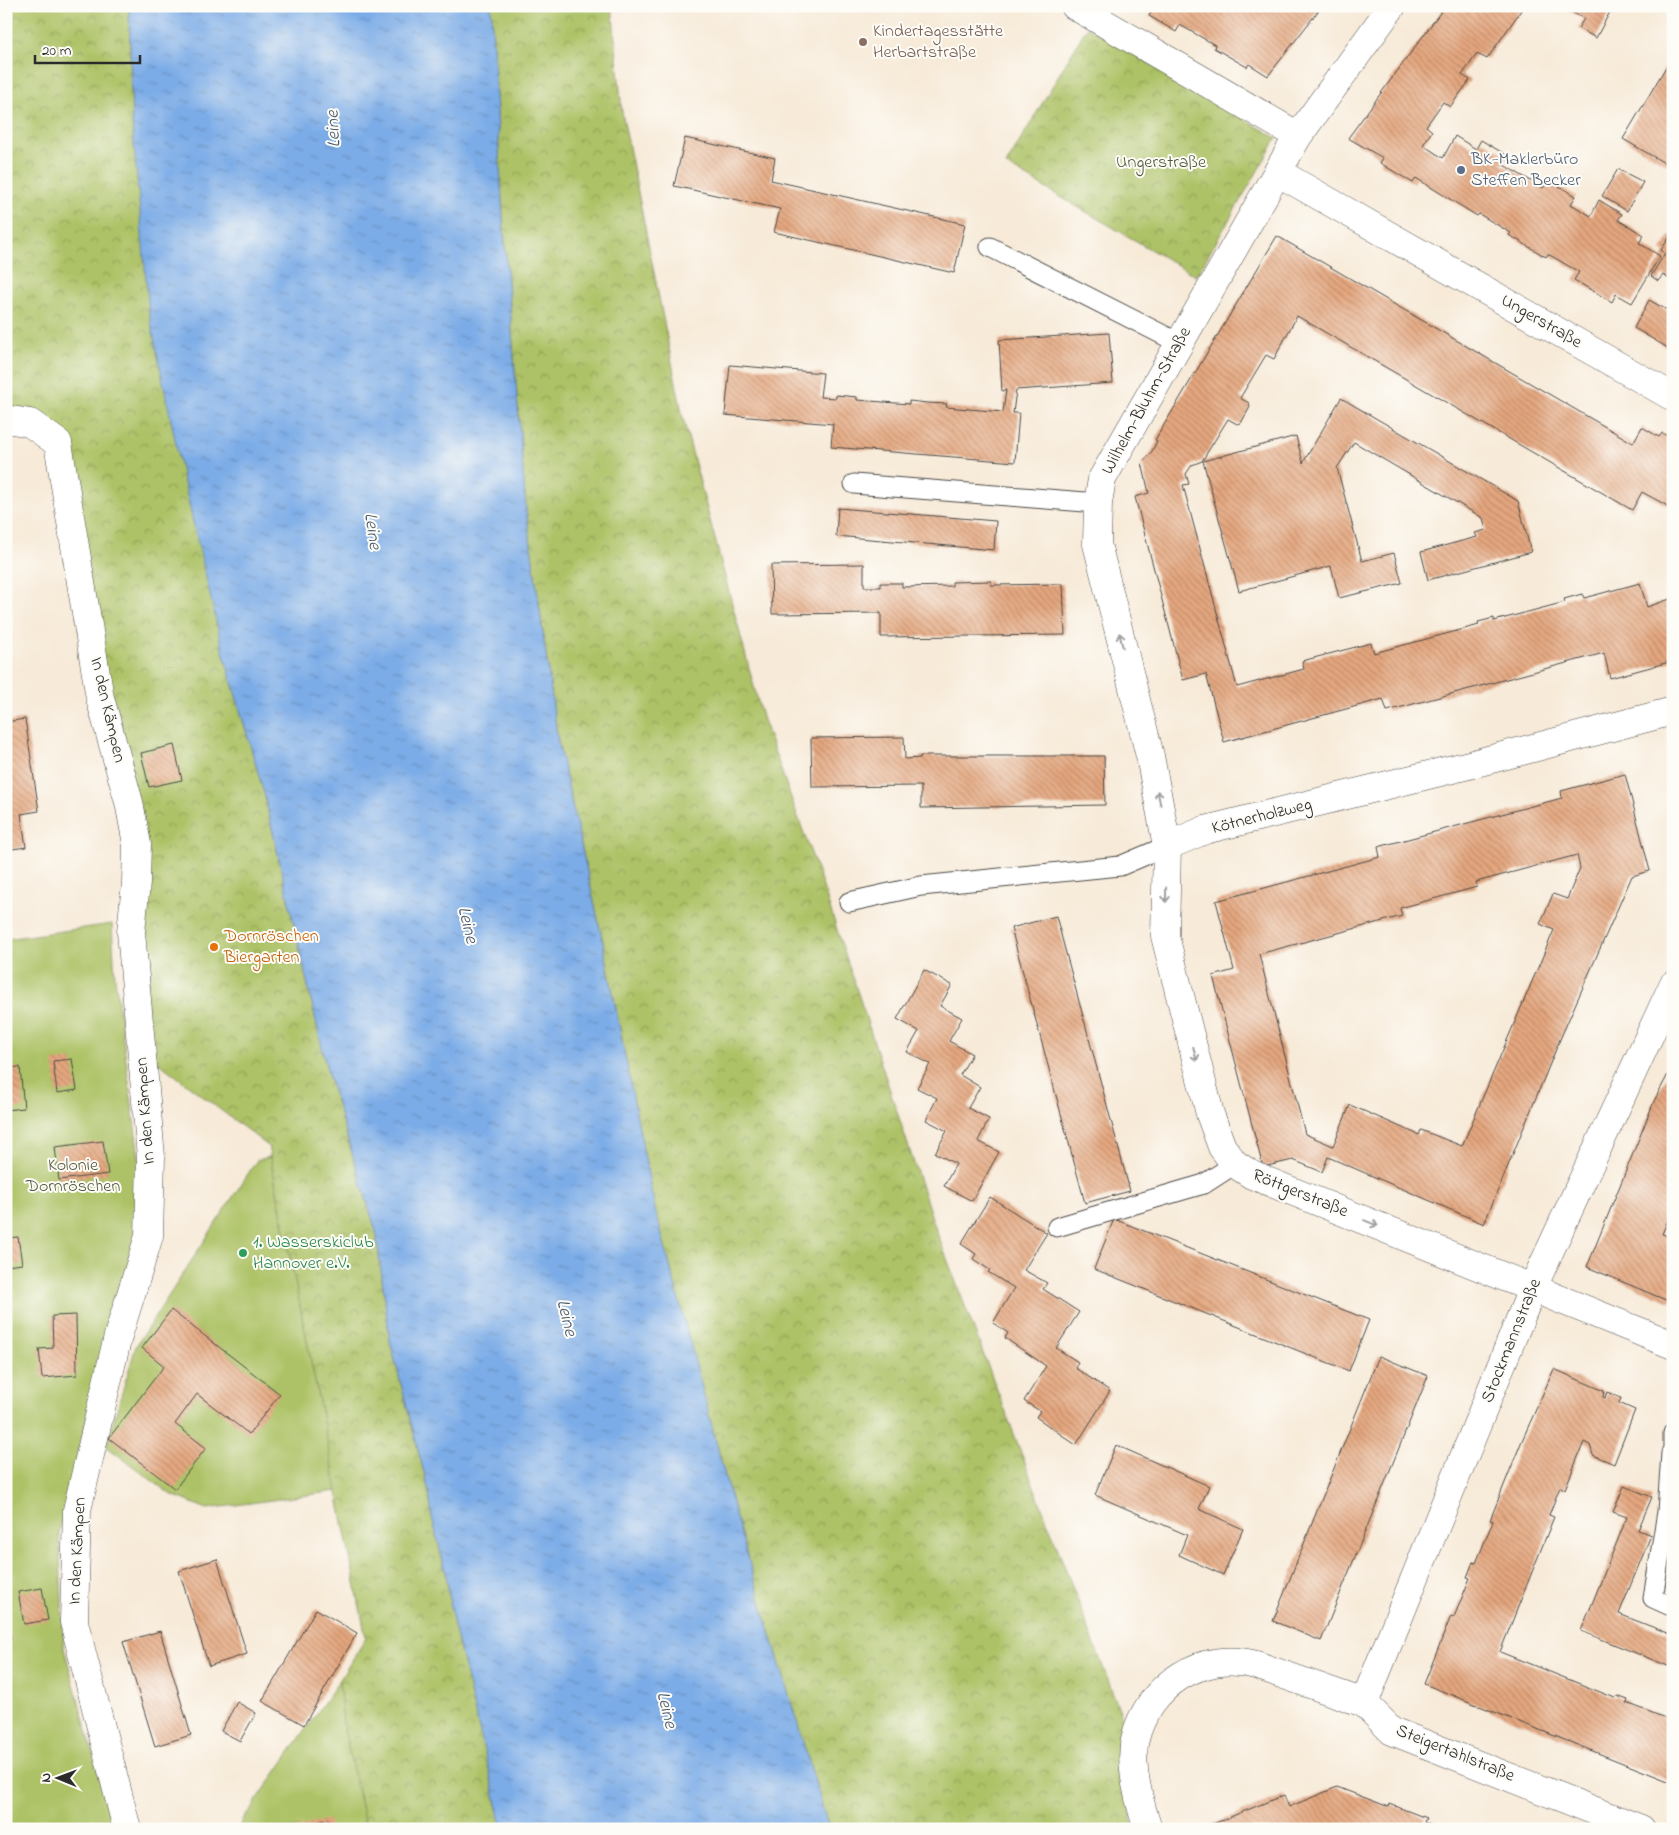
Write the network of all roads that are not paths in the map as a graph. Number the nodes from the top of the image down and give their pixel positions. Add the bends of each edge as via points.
1 (1076, 6) edge
2 (1392, 6) edge
3 (1298, 136) junction
4 (1279, 173) junction
5 (990, 247) dead end
6 (1178, 343) junction
7 (1673, 397) edge
8 (6, 419) edge
9 (854, 484) dead end
10 (1098, 503) junction
11 (1672, 713) edge
12 (1167, 846) junction
13 (849, 902) dead end
14 (1673, 985) edge
15 (1235, 1164) junction
16 (1057, 1227) dead end
17 (1533, 1287) junction
18 (1673, 1345) edge
19 (1673, 1433) edge
20 (1672, 1453) edge
21 (1673, 1607) edge
22 (1364, 1703) junction
23 (127, 1829) edge
24 (1148, 1829) edge
25 (1641, 1829) edge

1 - 3 street
2 - 3 street, Wilhelm-Bluhm-Straße
3 - 4 street, Wilhelm-Bluhm-Straße
4 - 6 street, Wilhelm-Bluhm-Straße
4 - 7 street, Ungerstraße
5 - 6 lane
6 - 10 street, Wilhelm-Bluhm-Straße via 1102,479
8 - 23 street, In den Kämpen via 30,423 58,444 100,698 130,802 137,844 131,932 152,1157 149,1236 118,1336 76,1510 74,1622
9 - 10 lane
12 -> 10 street, Wilhelm-Bluhm-Straße via 1150,756 1097,544
11 - 12 street, Kötnerholzweg via 1205,830
12 - 13 lane, Kötnerholzweg via 1120,866 921,886
12 -> 15 street, Röttgerstraße via 1165,936 1210,1114 1222,1147
14 - 17 street, Stockmannstraße
15 - 16 lane via 1204,1184
15 -> 17 street, Röttgerstraße via 1252,1175
17 - 18 street, Röttgerstraße
17 - 22 street, Stockmannstraße
19 - 20 lane
20 - 21 lane via 1668,1512 1653,1598
22 - 24 street, Steigertahlstraße via 1240,1661 1227,1660 1192,1668 1150,1701 1134,1740 1135,1784
22 - 25 street, Steigertahlstraße via 1392,1730

